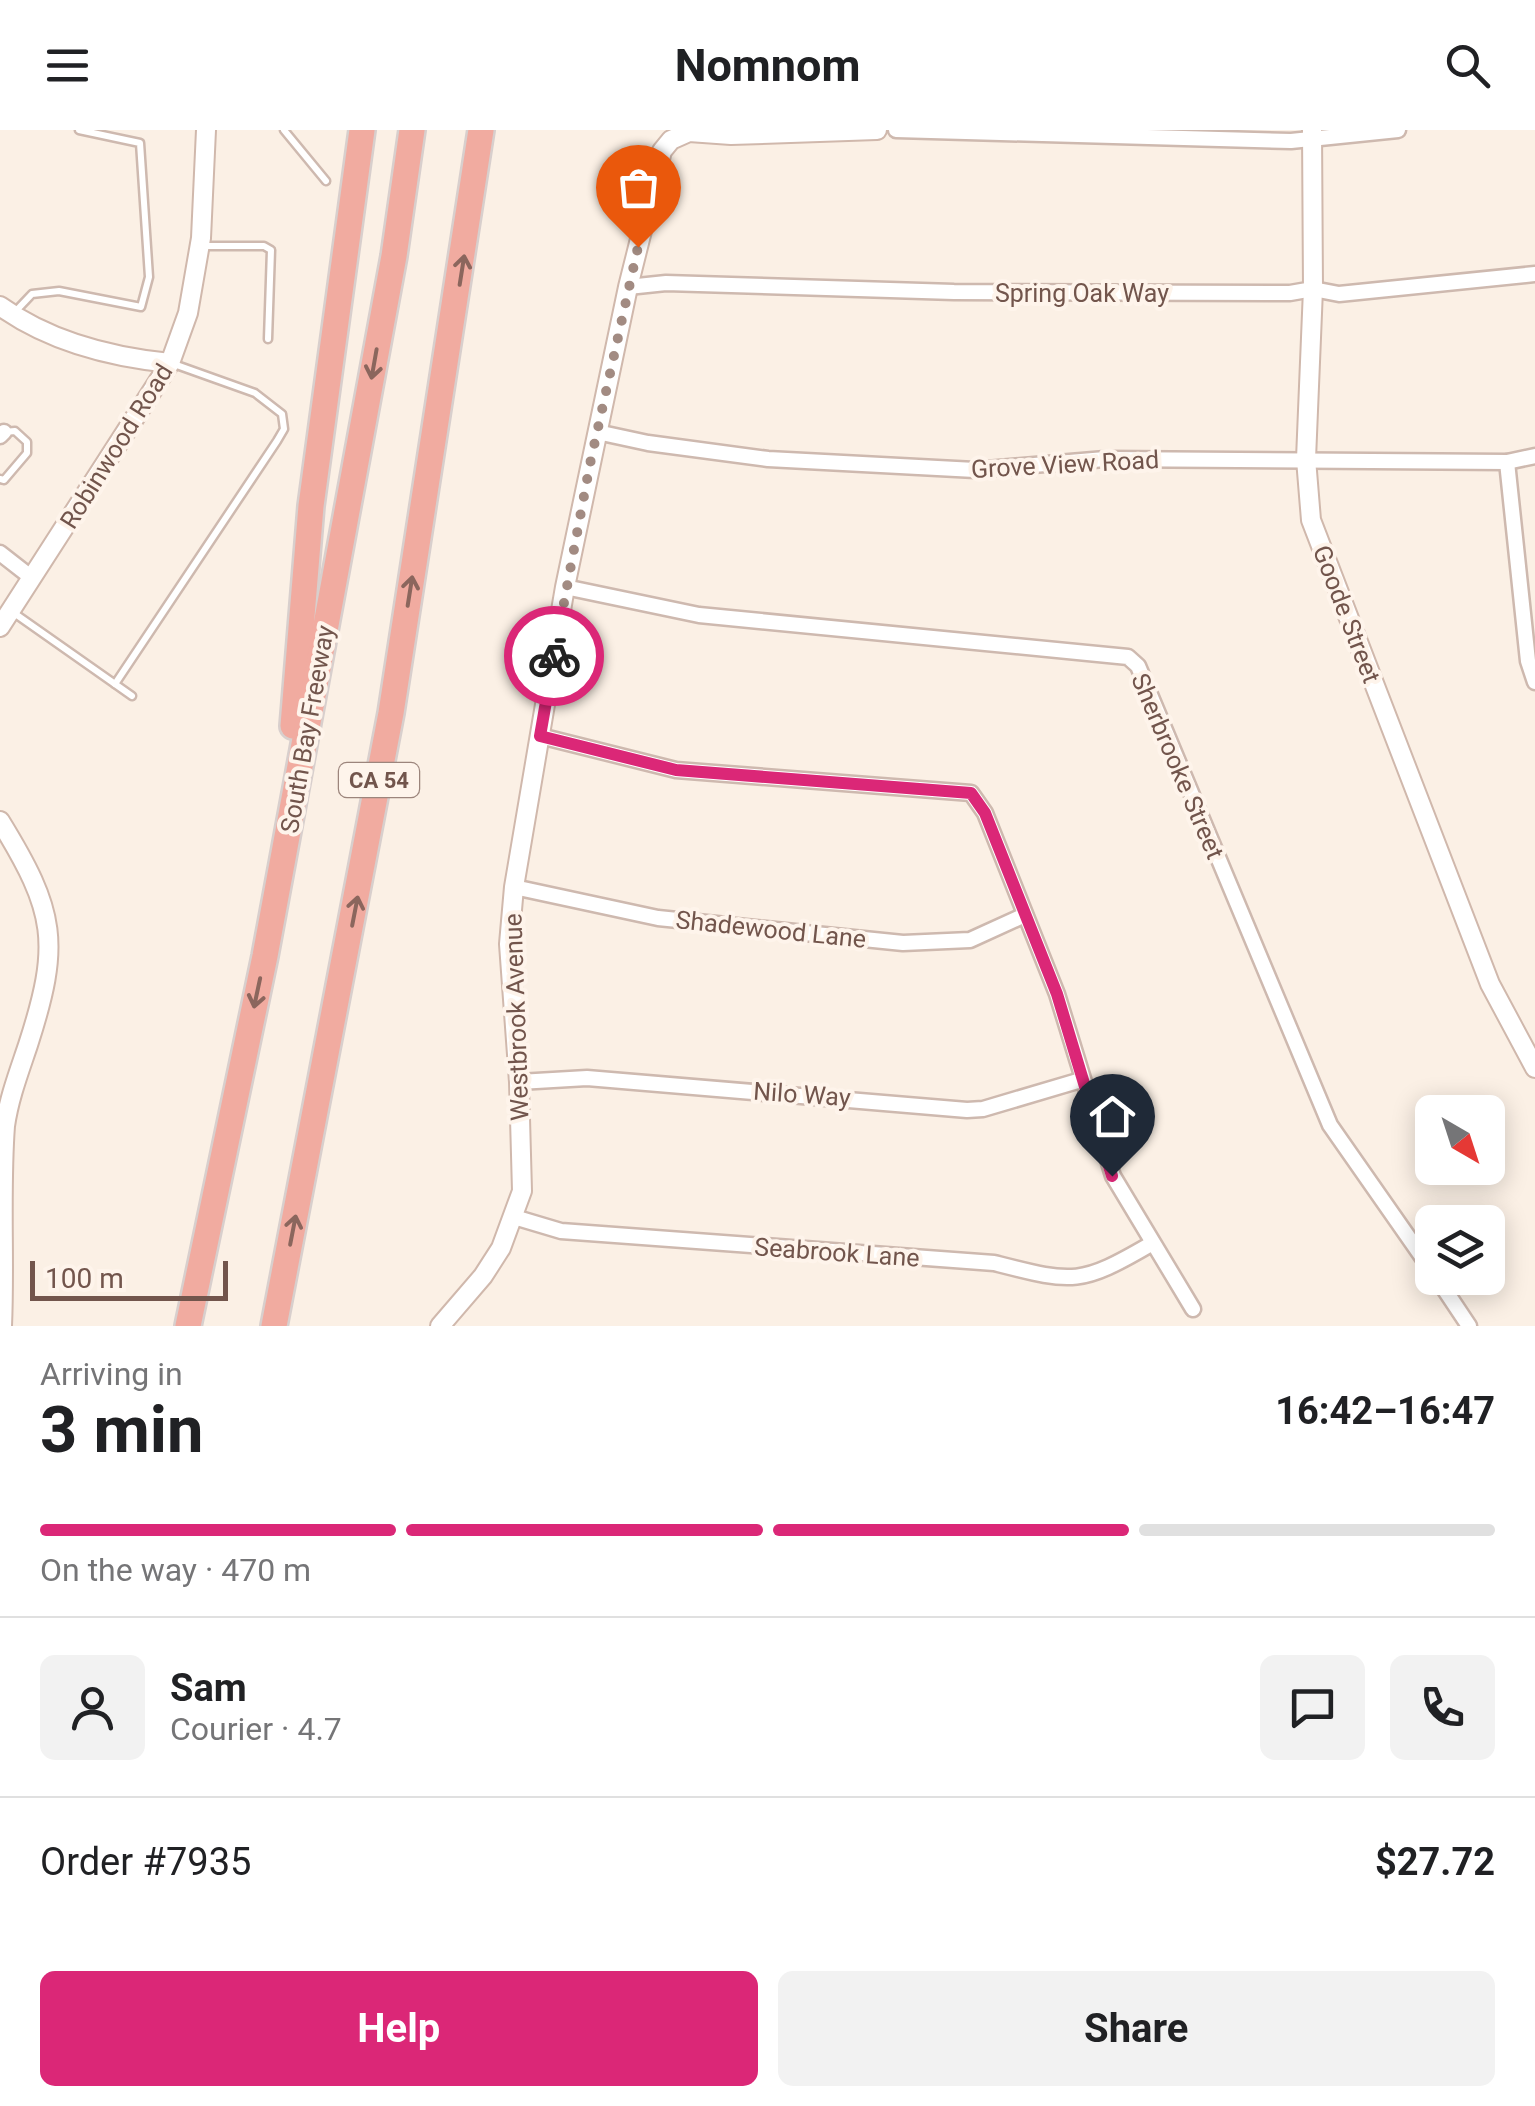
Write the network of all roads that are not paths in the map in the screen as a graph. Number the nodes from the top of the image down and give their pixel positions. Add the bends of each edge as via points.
1 (79, 130) edge
2 (206, 130) edge
3 (284, 130) edge
4 (362, 130) edge
5 (412, 130) edge
6 (481, 130) edge
7 (494, 130) edge
8 (877, 130) edge
9 (896, 130) edge
10 (1398, 130) edge
11 (1312, 134) edge
12 (326, 180) dead end
13 (468, 230) junction
14 (200, 246) junction
15 (1535, 274) edge
16 (628, 287) junction
17 (1313, 289) junction
18 (6, 310) edge
19 (268, 338) dead end
20 (170, 363) junction
21 (597, 432) junction
22 (2, 434) edge
23 (1535, 456) edge
24 (1306, 459) junction
25 (1507, 462) junction
26 (0, 479) edge
27 (0, 552) edge
28 (32, 578) junction
29 (565, 587) junction
30 (11, 610) junction
31 (0, 628) edge
32 (1535, 682) edge
33 (114, 684) junction
34 (132, 696) dead end
35 (540, 736) junction
36 (0, 821) edge
37 (282, 863) junction
38 (514, 886) junction
39 (1025, 915) junction
40 (1535, 1068) edge
41 (1081, 1080) junction
42 (519, 1082) junction
43 (0, 1164) edge
44 (514, 1217) junction
45 (1151, 1244) junction
46 (1415, 1247) edge
47 (1448, 1295) edge
48 (1193, 1310) dead end
49 (449, 1323) edge
50 (2, 1326) edge
51 (188, 1326) edge
52 (274, 1326) edge
53 (1468, 1326) edge

1 - 18 lane via 140,143 149,277 141,307 59,291 32,294
2 - 14 street, Robinwood Road
3 - 12 lane
4 - 37 highway via 311,506
5 -> 37 highway, South Bay Freeway
6 - 13 highway, CA 54
7 - 13 highway
8 - 16 street, Westbrook Avenue via 689,132 671,140 662,150
9 - 11 street
10 - 11 street
11 - 17 street, Goode Street
52 -> 13 highway, CA 54 via 384,749
14 - 19 lane via 271,250
14 - 20 street, Robinwood Road via 188,313
15 - 17 street, Spring Oak Way via 1339,294
16 - 17 street, Spring Oak Way
16 - 21 street, Westbrook Avenue
17 - 24 street, Goode Street
18 - 20 street via 83,348
20 - 28 street, Robinwood Road
20 - 33 lane via 265,398 282,414 284,429
21 - 24 street, Grove View Road via 768,459 975,470 1106,459
21 - 29 street, Westbrook Avenue
22 - 26 lane via 16,432 27,442 27,453
23 - 25 street, Grove View Road
24 - 25 street, Grove View Road
24 - 40 street, Goode Street via 1311,520 1490,984
25 - 32 street
27 - 28 street
28 - 30 street, Robinwood Road
29 - 35 street, Westbrook Avenue
29 - 46 street, Sherbrooke Street via 715,617 1128,657 1138,666 1330,1126
30 - 31 street, Robinwood Road
30 - 33 lane
33 - 34 lane
35 - 38 street, Westbrook Avenue
35 - 39 street via 676,770 971,793
36 - 43 street via 34,878 49,937 47,979 12,1094
37 -> 51 highway, South Bay Freeway
38 - 39 street, Shadewood Lane via 658,918 903,944 970,940
38 - 42 street, Westbrook Avenue via 509,944
39 - 41 street
41 - 42 street, Nilo Way via 984,1109 950,1110 586,1078
41 - 45 street via 1112,1176
42 - 44 street, Westbrook Avenue via 522,1192
43 - 50 street
44 - 45 street, Seabrook Lane via 561,1231 994,1263 1051,1278 1104,1272
44 - 49 street, Westbrook Avenue
45 - 48 street
47 - 53 street

